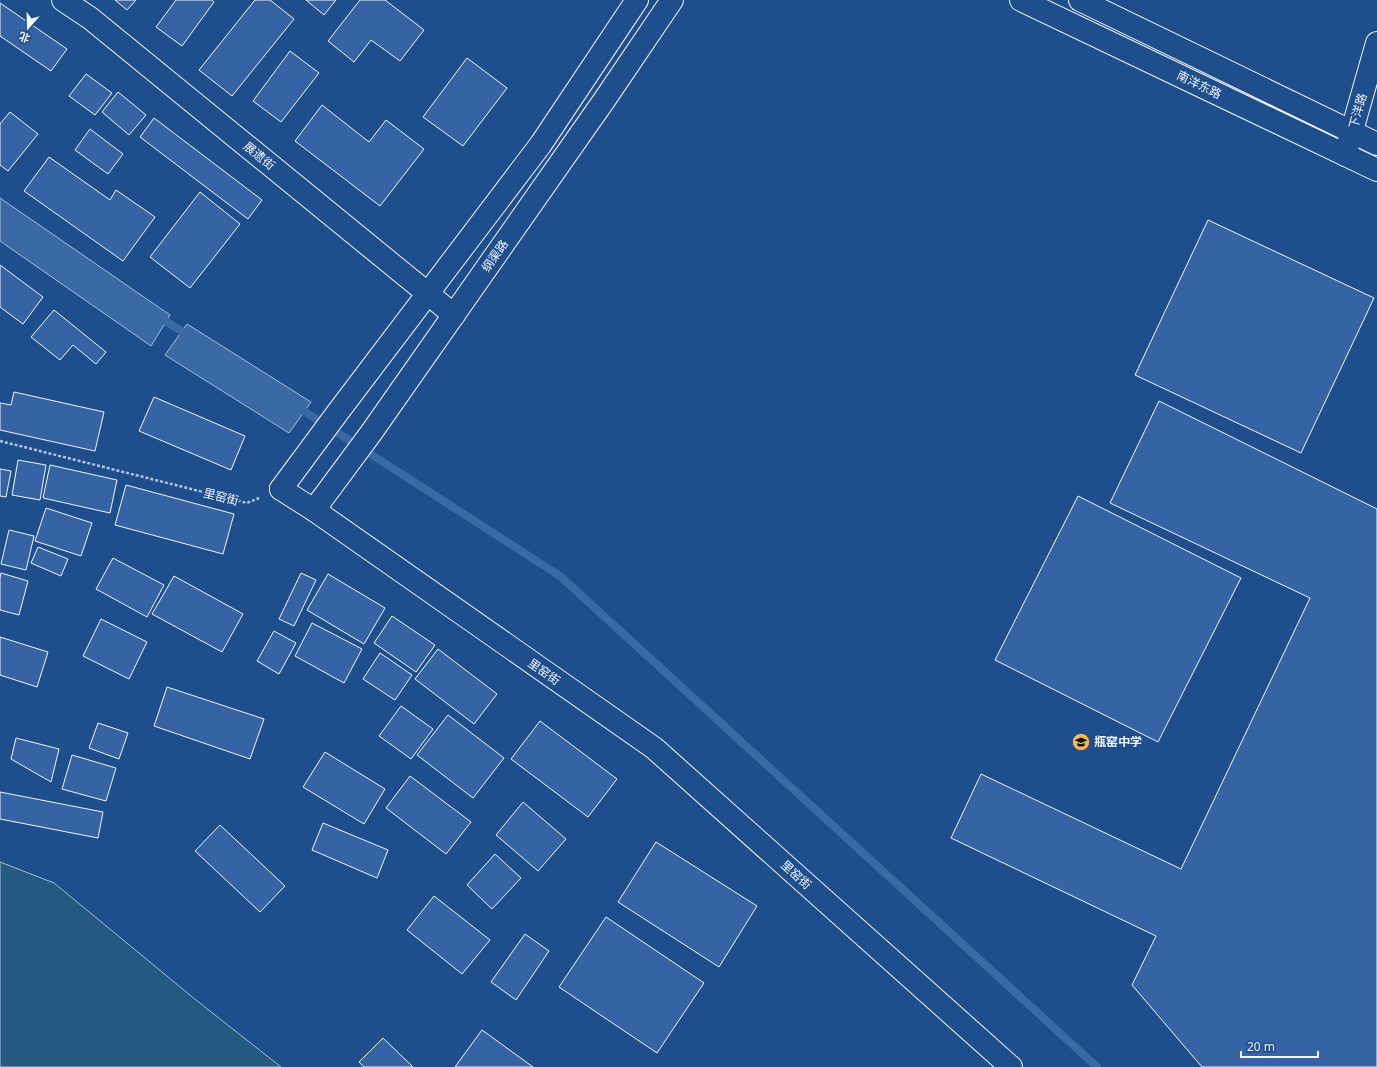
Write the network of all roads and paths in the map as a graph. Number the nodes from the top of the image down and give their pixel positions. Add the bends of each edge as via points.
1 (62, 0) edge
2 (637, 0) edge
3 (672, 0) edge
4 (1021, 0) edge
5 (1080, 0) edge
6 (1377, 43) edge
7 (1352, 132) junction
8 (1377, 144) edge
9 (1345, 155) junction
10 (1377, 170) edge
11 (428, 293) junction
12 (454, 315) junction
13 (0, 440) edge
14 (281, 489) junction
15 (314, 510) junction
16 (1011, 1067) edge

1 - 11 street, 展遗街 via 90,18
2 - 11 street via 541,144
3 - 12 street, 纲渠路 via 606,99
4 - 9 street, 南洋东路
5 - 7 street, 南洋东路
6 - 7 street, 下洋路
7 - 8 street, 南洋东路
7 - 9 street, 下洋路
9 - 10 street, 南洋东路
11 - 12 street, 展遗街
11 - 14 street
12 - 15 street, 纲渠路
13 - 14 path, 里窑街 via 247,503
14 - 15 street, 里窑街
15 - 16 street, 里窑街 via 654,748

